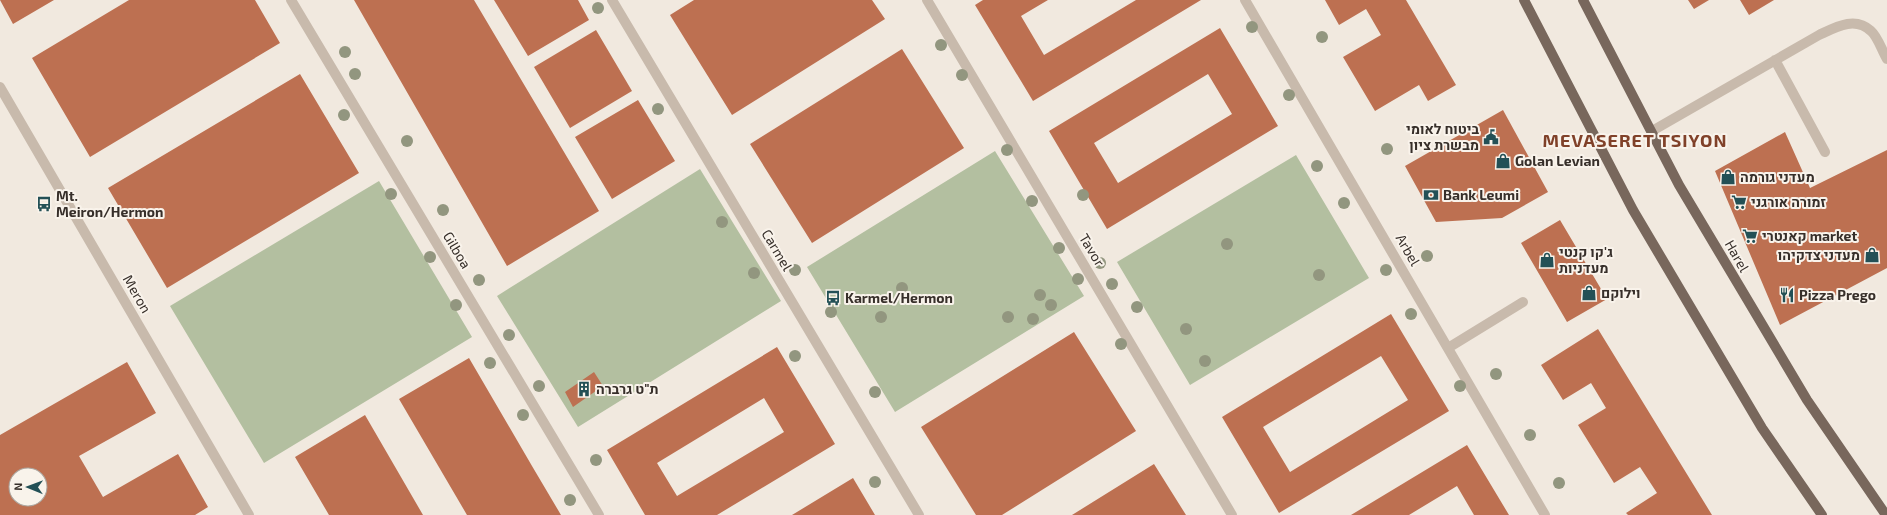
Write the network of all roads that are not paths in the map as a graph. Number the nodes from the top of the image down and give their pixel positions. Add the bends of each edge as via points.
1 (291, 0) edge
2 (612, 0) edge
3 (927, 0) edge
4 (1245, 0) edge
5 (1524, 0) edge
6 (1583, 0) edge
7 (1887, 59) edge
8 (1776, 60) junction
9 (0, 86) edge
10 (1652, 131) junction
11 (1825, 152) dead end
12 (1523, 302) dead end
13 (1448, 348) junction
14 (249, 515) edge
15 (599, 515) edge
16 (919, 515) edge
17 (1232, 515) edge
18 (1545, 515) edge
19 (1822, 515) edge
20 (1886, 515) edge

1 - 15 street, Gilboa
2 - 16 street, Carmel
3 - 17 street, Tavor
4 - 13 street, Arbel
5 - 19 main road via 1633,210 1762,428
6 - 10 main road, Harel
7 - 8 street via 1872,32 1858,23 1842,25 1819,35
8 - 10 street
8 - 11 street
9 - 14 street, Meron
10 - 20 main road, Harel via 1679,185 1807,400
12 - 13 street
13 - 18 street, Arbel

